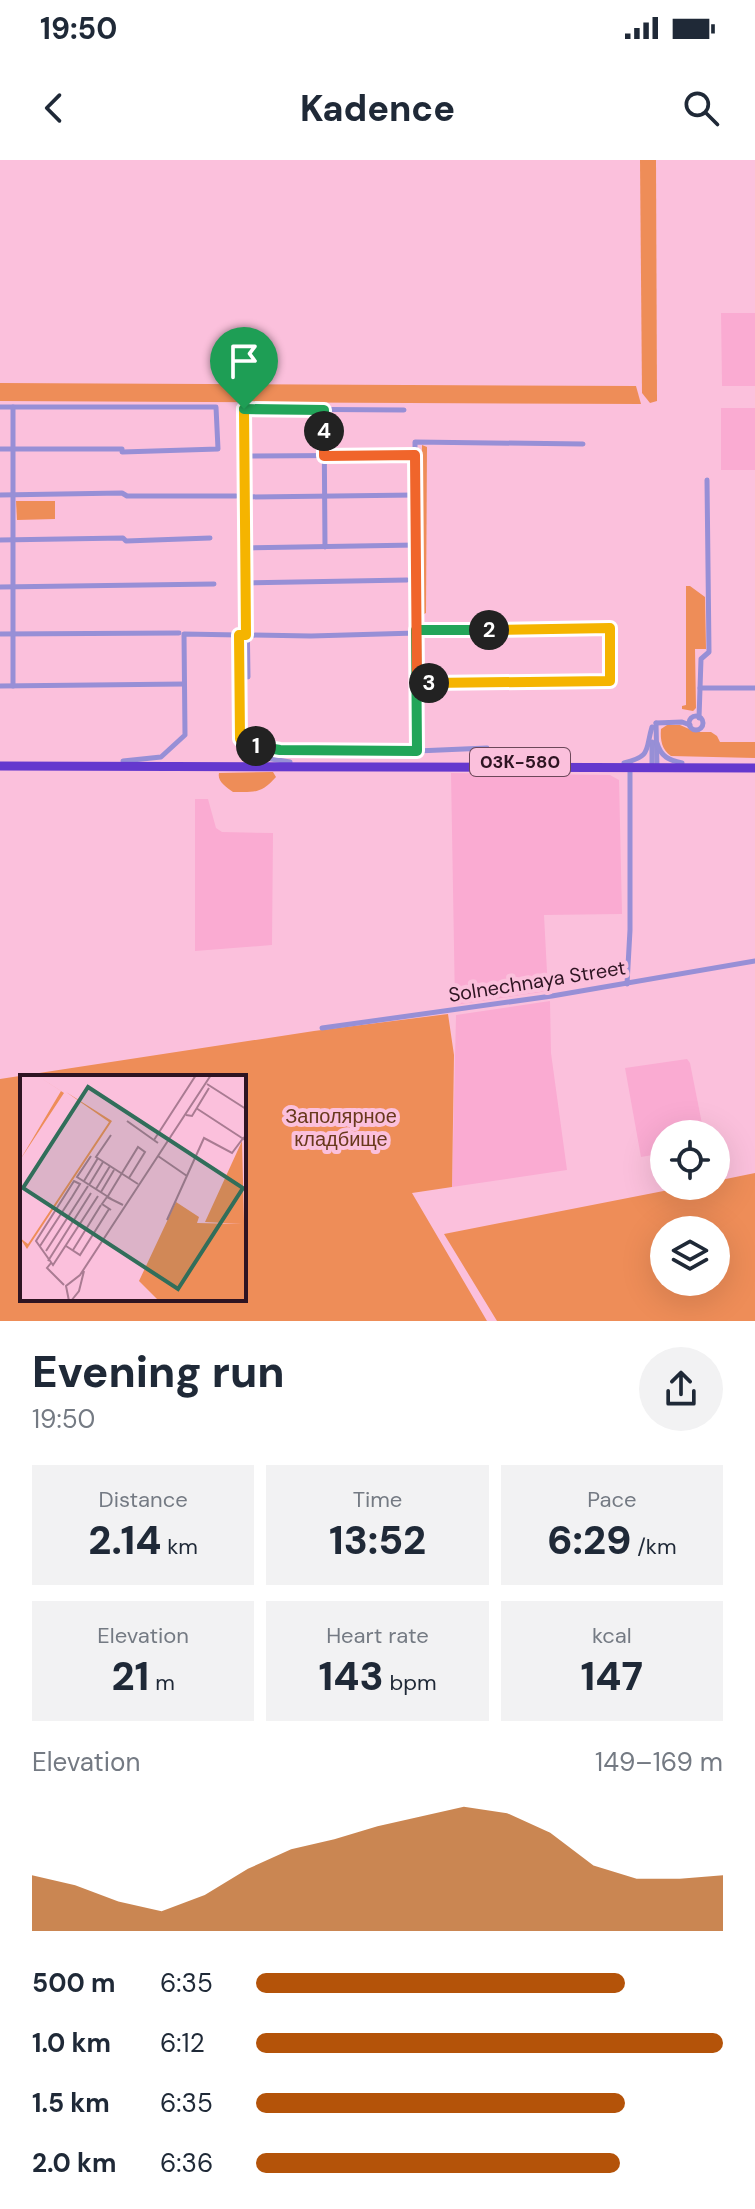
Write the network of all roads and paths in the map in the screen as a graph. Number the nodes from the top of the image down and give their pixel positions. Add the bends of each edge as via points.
1 (0, 407) edge
2 (13, 407) junction
3 (324, 410) junction
4 (404, 410) dead end
5 (583, 444) dead end
6 (0, 449) edge
7 (13, 449) junction
8 (415, 455) junction
9 (244, 456) junction
10 (324, 456) junction
11 (707, 480) dead end
12 (0, 495) edge
13 (13, 495) junction
14 (415, 495) junction
15 (236, 496) dead end
16 (324, 496) junction
17 (245, 497) junction
18 (210, 538) dead end
19 (0, 540) edge
20 (13, 540) junction
21 (416, 545) junction
22 (325, 547) junction
23 (245, 548) junction
24 (407, 580) dead end
25 (246, 583) junction
26 (214, 584) dead end
27 (13, 586) junction
28 (0, 587) edge
29 (416, 632) junction
30 (179, 633) dead end
31 (0, 634) edge
32 (13, 634) junction
33 (242, 635) junction
34 (248, 677) dead end
35 (184, 684) junction
36 (417, 684) junction
37 (0, 686) edge
38 (13, 686) junction
39 (700, 688) junction
40 (755, 688) edge
41 (699, 718) junction
42 (654, 725) junction
43 (690, 725) junction
44 (656, 740) junction
45 (246, 744) junction
46 (487, 748) dead end
47 (417, 751) junction
48 (123, 761) junction
49 (290, 762) junction
50 (0, 763) edge
51 (682, 763) junction
52 (628, 765) junction
53 (755, 765) edge
54 (653, 766) junction
55 (613, 768) junction
56 (630, 782) junction
57 (755, 961) edge
58 (627, 984) junction
59 (322, 1028) dead end

1 - 2 street
2 - 7 street
2 - 7 street via 216,407 218,449
3 - 4 street
3 - 9 street via 244,409
3 - 10 street
5 - 8 street via 415,442
6 - 7 street
7 - 13 street
8 - 10 street
8 - 14 street
9 - 10 street
9 - 17 street
10 - 16 street
11 - 39 street via 709,652 701,659
12 - 13 street
13 - 15 street
13 - 20 street
14 - 16 street
14 - 21 street
16 - 17 street
16 - 22 street
17 - 23 street
18 - 20 street
19 - 20 street
20 - 27 street
21 - 22 street
21 - 29 street
22 - 23 street
23 - 25 street
24 - 25 street
25 - 33 street
26 - 27 street
27 - 28 street
27 - 32 street
29 - 33 street
29 - 36 street
29 - 36 street via 610,628 610,681
30 - 32 street
31 - 32 street
32 - 38 street
33 - 34 street
33 - 35 street via 184,634
33 - 45 street via 240,739
35 - 38 street
35 - 48 street via 185,735 161,757
36 - 47 street
37 - 38 street
39 - 40 street
39 - 41 street
41 - 43 street via 691,719
41 - 43 street via 700,729
42 - 43 street
42 - 44 street
42 - 52 street via 646,754
42 - 54 street
44 - 51 street via 668,759
44 - 54 street
45 - 47 street via 280,750
45 - 49 street via 265,758
46 - 47 street
48 - 49 highway, 03К-580
48 - 50 highway, 03К-580
49 - 52 highway, 03К-580
50 - 55 highway, 03К-580
51 - 53 highway, 03К-580
51 - 54 highway, 03К-580
52 - 54 highway, 03К-580
52 - 55 highway, 03К-580
52 - 56 street
53 - 54 highway, 03К-580
54 - 56 street
55 - 56 street
56 - 58 street
57 - 58 street, Solnechnaya Street
58 - 59 street, Solnechnaya Street

